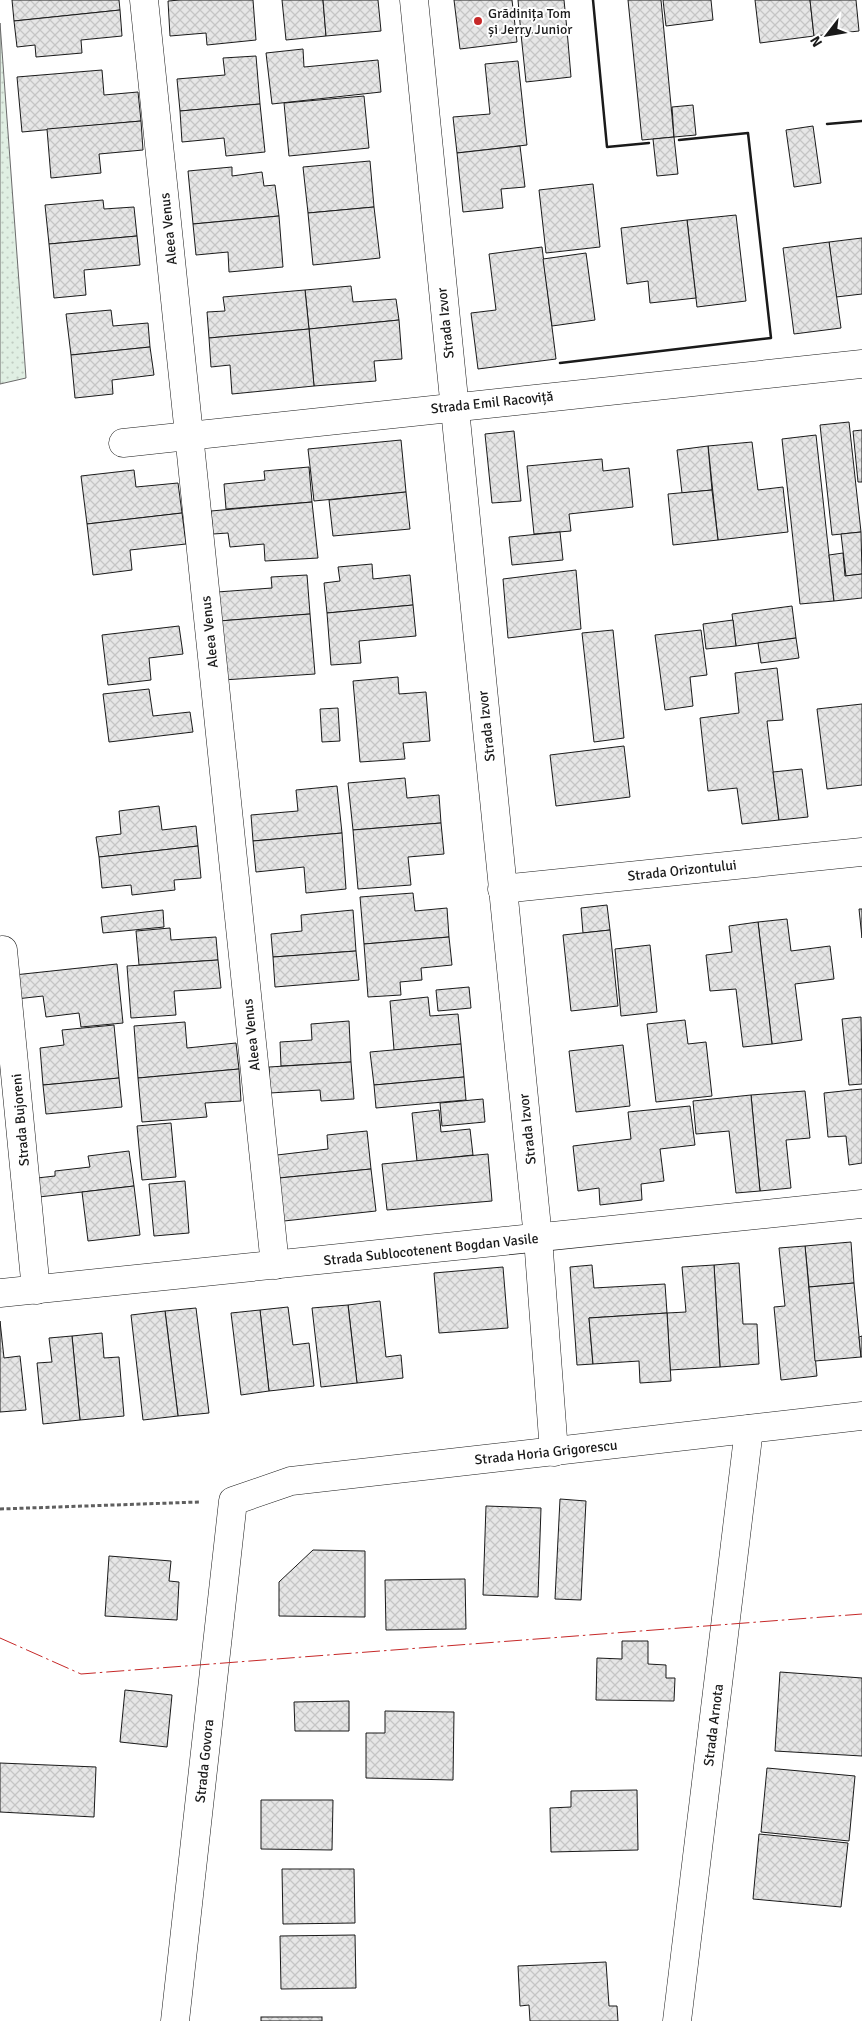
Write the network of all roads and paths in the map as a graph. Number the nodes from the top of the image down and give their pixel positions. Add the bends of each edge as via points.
1 (144, 0) edge
2 (414, 0) edge
3 (862, 364) edge
4 (454, 406) junction
5 (189, 436) junction
6 (123, 443) dead end
7 (862, 852) edge
8 (502, 889) junction
9 (3, 950) dead end
10 (862, 1204) edge
11 (538, 1238) junction
12 (275, 1265) junction
13 (36, 1290) junction
14 (0, 1293) edge
15 (862, 1416) edge
16 (749, 1429) junction
17 (554, 1452) junction
18 (232, 1501) junction
19 (0, 1509) edge
20 (175, 2021) edge
21 (677, 2021) edge

1 - 5 street, Aleea Venus
2 - 4 street, Strada Izvor
3 - 4 street, Strada Emil Racoviță
4 - 5 street, Strada Emil Racoviță
4 - 8 street, Strada Izvor
5 - 6 street, Strada Emil Racoviță
5 - 12 street, Aleea Venus
7 - 8 street, Strada Orizontului
8 - 11 street, Strada Izvor
9 - 13 street, Strada Bujoreni
10 - 11 street, Strada Sublocotenent Bogdan Vasile
11 - 12 street, Strada Sublocotenent Bogdan Vasile
11 - 17 street, Strada Izvor
12 - 13 street, Strada Sublocotenent Bogdan Vasile
13 - 14 street, Strada Sublocotenent Bogdan Vasile
15 - 16 street, Strada Horia Grigorescu
16 - 17 street, Strada Horia Grigorescu
16 - 21 street, Strada Arnota
17 - 18 street, Strada Horia Grigorescu via 291,1481
18 - 19 path
18 - 20 street, Strada Govora

